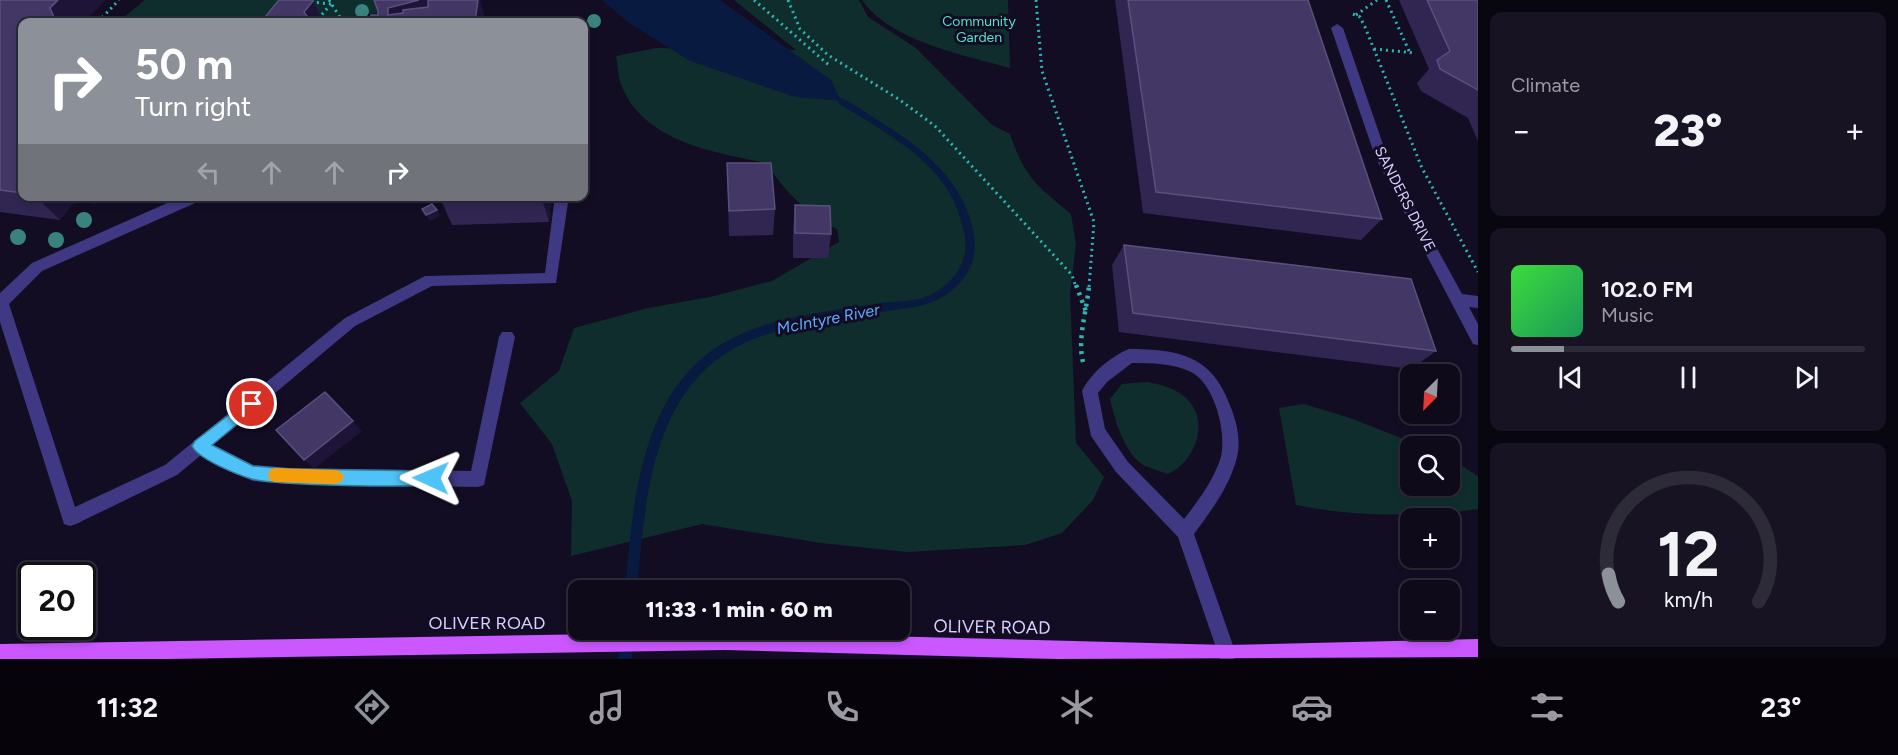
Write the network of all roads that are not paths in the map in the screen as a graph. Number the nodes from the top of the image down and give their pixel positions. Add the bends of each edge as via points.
1 (1336, 28) road end
2 (186, 201) edge
3 (561, 201) edge
4 (1456, 299) junction
5 (0, 302) edge
6 (1478, 302) edge
7 (507, 337) dead end
8 (1478, 339) edge
9 (200, 446) junction
10 (1185, 532) junction
11 (1478, 648) edge
12 (0, 653) edge
13 (1227, 654) junction

1 - 4 lane, SANDERS DRIVE via 1383,159
2 - 5 lane via 37,267
3 - 9 lane via 551,279 430,280 350,322
4 - 6 lane
4 - 8 lane, SANDERS DRIVE
5 - 9 lane via 70,518 171,470
7 - 9 lane via 478,479 253,473
10 - 10 lane via 1214,493 1229,457 1230,426 1218,392 1198,368 1161,356 1129,356 1101,377 1090,391 1097,431 1122,467
10 - 13 lane
11 - 13 main road, OLIVER ROAD
12 - 13 main road, OLIVER ROAD via 725,641

